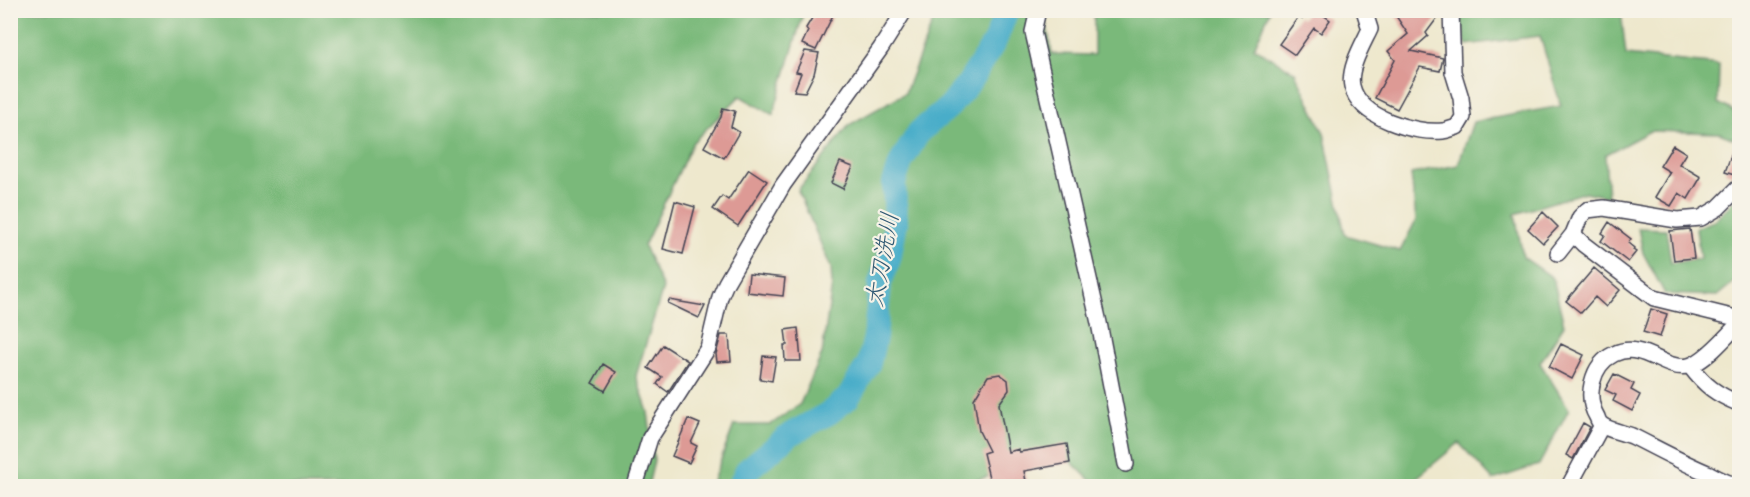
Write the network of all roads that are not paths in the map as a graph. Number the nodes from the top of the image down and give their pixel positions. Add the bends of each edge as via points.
1 (905, 10) edge
2 (1038, 10) edge
3 (1364, 10) edge
4 (1451, 10) edge
5 (1740, 186) edge
6 (1573, 234) junction
7 (1558, 253) dead end
8 (1740, 320) edge
9 (1690, 366) junction
10 (1740, 404) edge
11 (1602, 425) junction
12 (1126, 464) dead end
13 (635, 486) edge
14 (1569, 486) edge
15 (1740, 486) edge

1 - 13 street via 783,184 726,283 708,348 650,438
2 - 12 street via 1033,32 1099,323
3 - 4 street via 1370,29 1354,67 1354,94 1378,116 1399,126 1443,131 1457,127 1463,117 1453,72
5 - 6 street via 1718,208 1701,218 1677,220 1604,208 1587,210
6 - 7 street
6 - 8 street via 1654,298
8 - 9 street via 1712,350
9 - 10 street via 1707,387
9 - 11 street via 1679,366 1639,351 1611,355 1598,369 1590,390 1591,407
11 - 14 street
11 - 15 street

